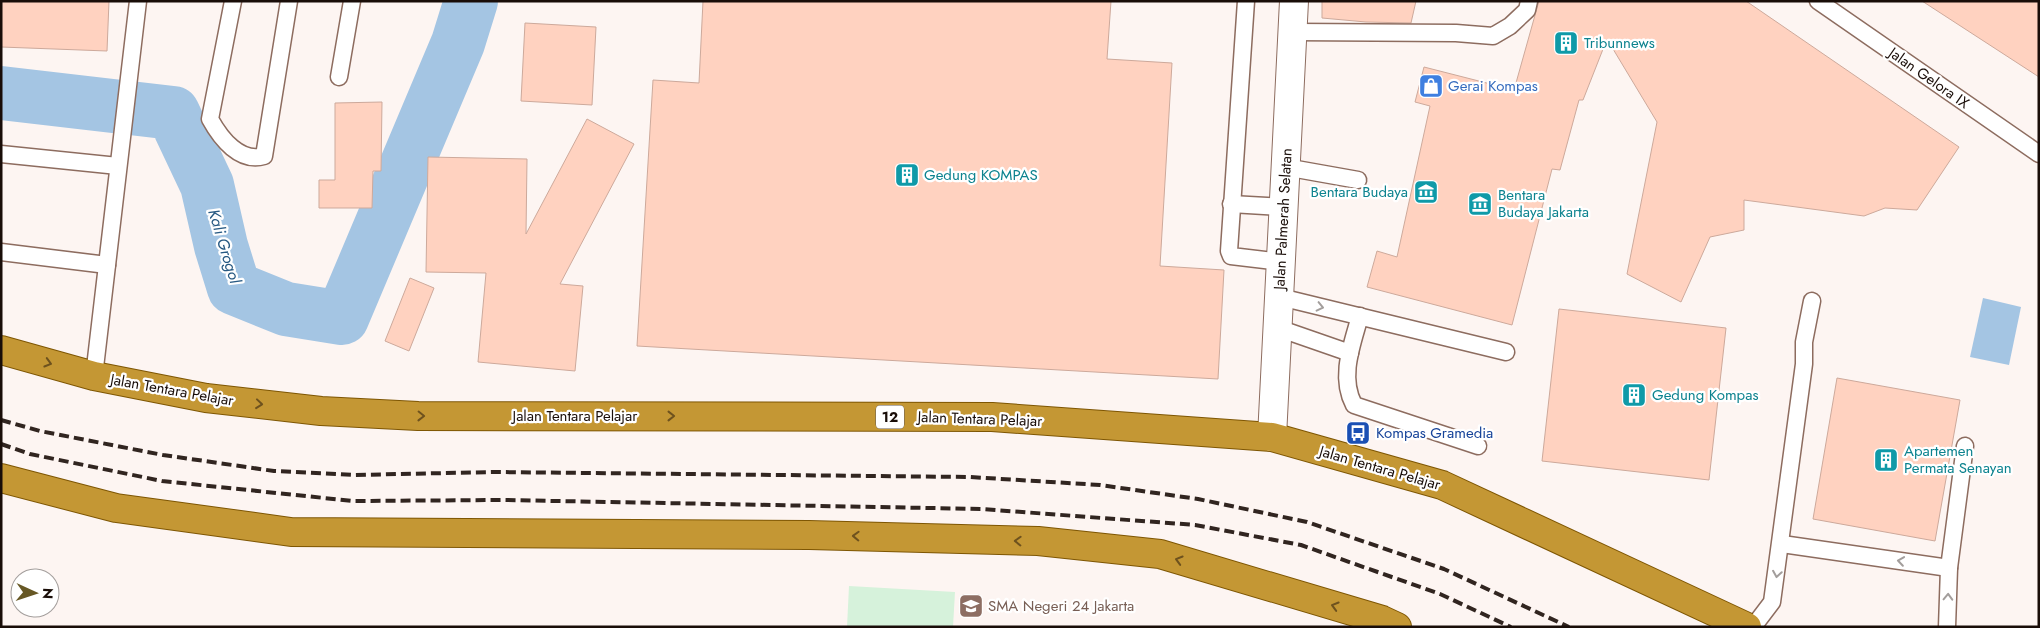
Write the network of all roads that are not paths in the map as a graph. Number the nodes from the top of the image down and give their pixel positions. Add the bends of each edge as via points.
1 (138, 1) edge
2 (233, 1) edge
3 (289, 1) edge
4 (352, 1) edge
5 (1246, 1) edge
6 (1294, 1) edge
7 (1530, 1) edge
8 (1818, 1) edge
9 (1293, 32) junction
10 (339, 77) dead end
11 (1, 154) edge
12 (2039, 154) edge
13 (119, 160) junction
14 (1285, 167) junction
15 (1358, 180) dead end
16 (1231, 204) junction
17 (1283, 207) junction
18 (1, 252) edge
19 (1281, 262) junction
20 (107, 265) junction
21 (1280, 297) junction
22 (1812, 302) dead end
23 (1360, 316) junction
24 (1278, 328) junction
25 (1, 350) edge
26 (1506, 352) dead end
27 (1350, 353) junction
28 (94, 376) junction
29 (1272, 437) junction
30 (1478, 446) dead end
31 (1965, 446) dead end
32 (1, 478) edge
33 (1782, 544) junction
34 (1949, 568) junction
35 (1397, 627) edge
36 (1748, 627) edge
37 (1753, 627) edge
38 (1947, 627) edge

1 - 13 lane
2 - 3 lane via 210,119 219,135 243,156 255,159 264,156
4 - 10 lane
5 - 16 lane
6 - 9 street, Jalan Palmerah Selatan
7 - 9 lane via 1527,10 1493,36
8 - 12 lane, Jalan Gelora IX
9 - 14 street, Jalan Palmerah Selatan
11 - 13 lane
13 - 20 lane
14 - 15 lane
14 - 17 street, Jalan Palmerah Selatan
16 - 17 lane
16 - 19 lane via 1231,256
17 - 19 street, Jalan Palmerah Selatan
18 - 20 lane
19 - 21 street, Jalan Palmerah Selatan
20 - 28 lane
21 -> 23 lane
21 - 24 street, Jalan Palmerah Selatan
22 - 33 lane via 1804,342
23 - 26 lane
23 - 27 lane
24 - 27 lane
24 - 29 street, Jalan Palmerah Selatan
25 -> 28 highway, Jalan Tentara Pelajar / 12
27 - 30 lane via 1346,384 1354,405
28 -> 29 highway, Jalan Tentara Pelajar / 12 via 206,398 321,411 398,415 992,417
29 - 36 highway, Jalan Tentara Pelajar / 12 via 1442,485
31 - 34 lane
35 -> 32 highway via 1160,554 1038,541 809,535 291,532 116,508
34 -> 33 lane
33 -> 37 lane via 1772,602
38 -> 34 lane

